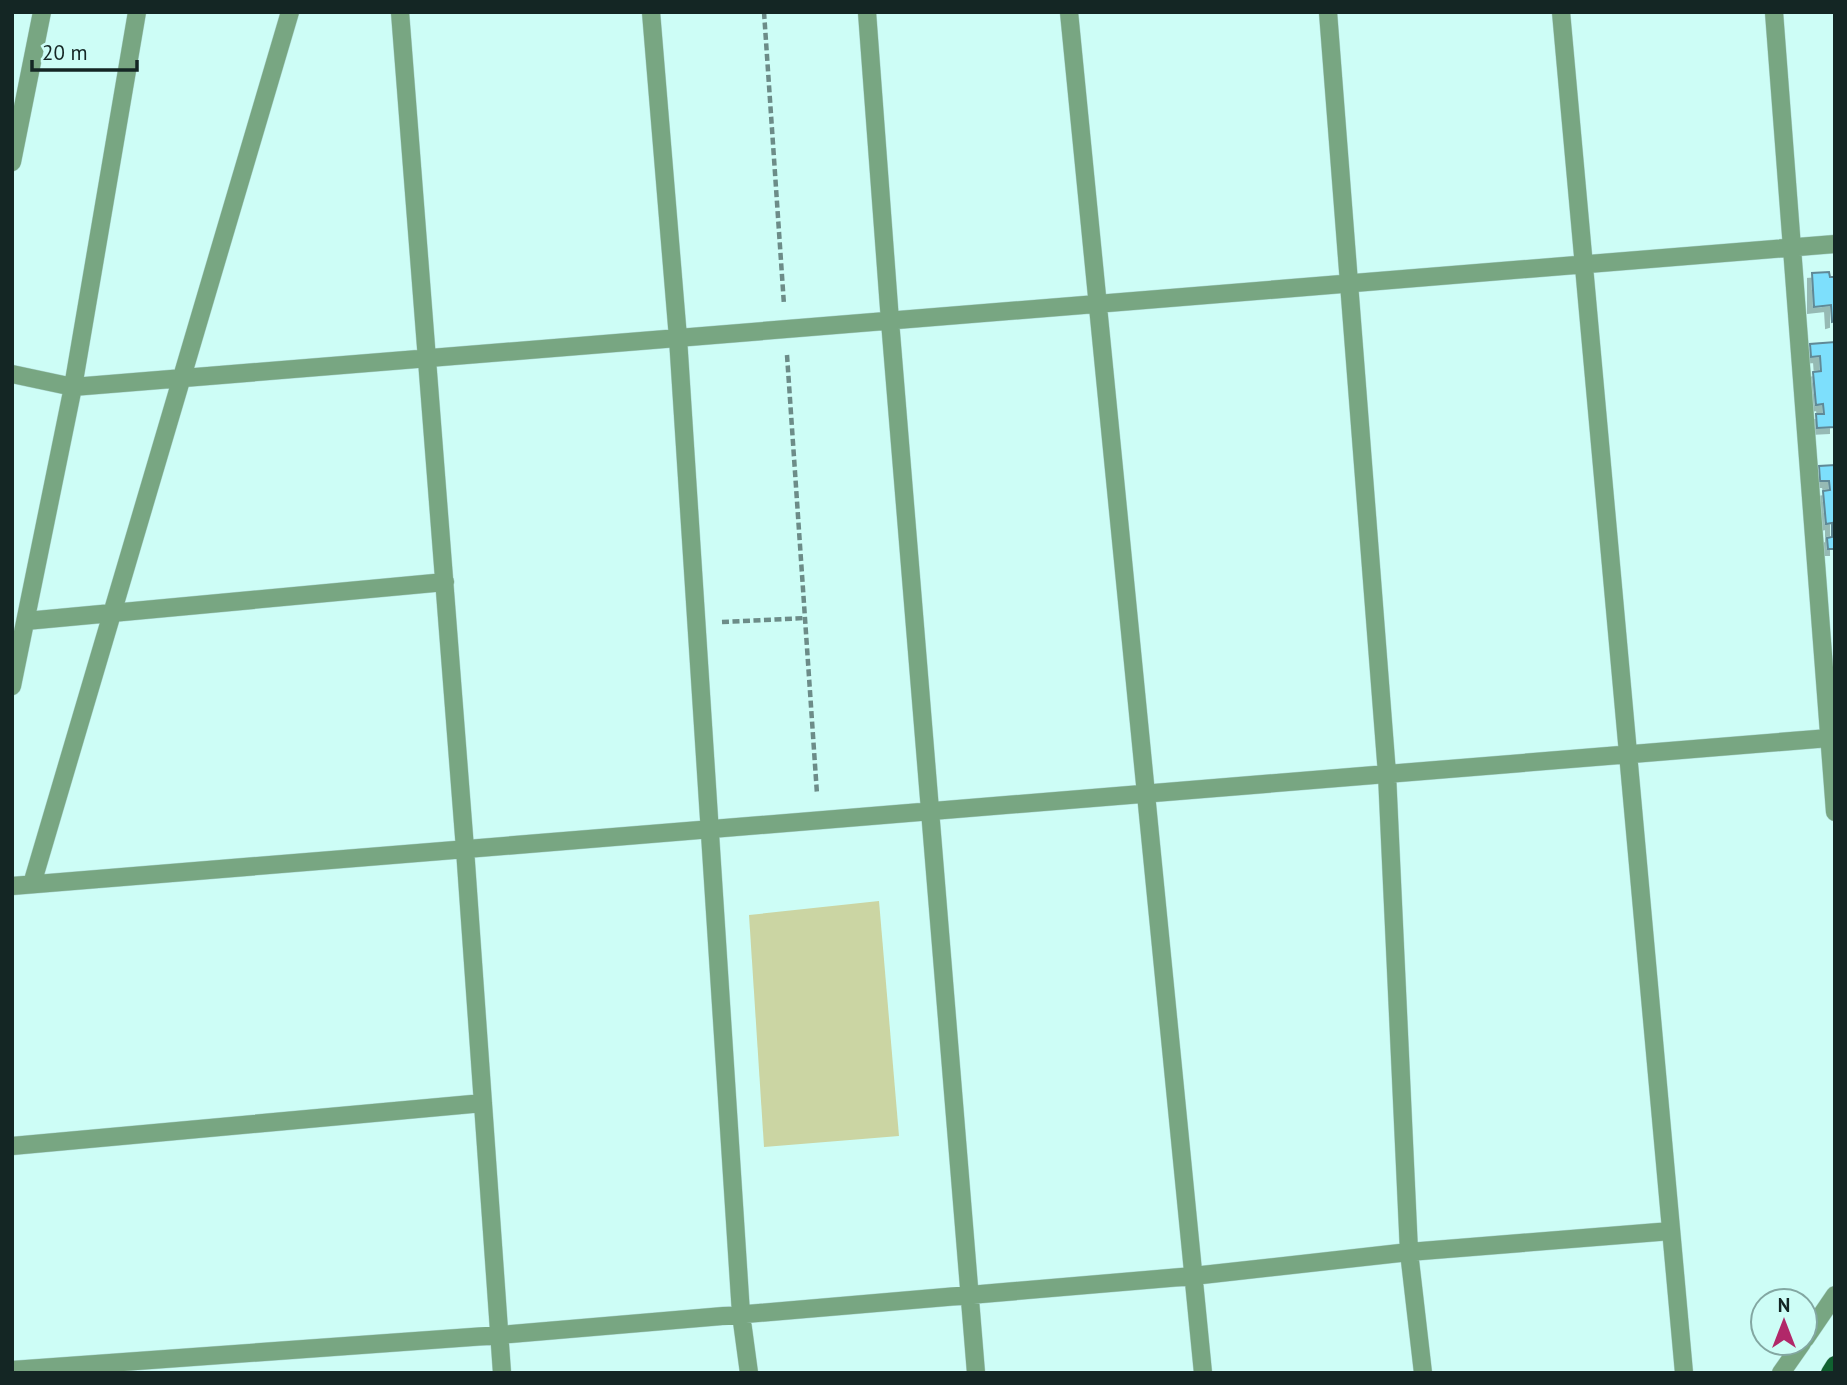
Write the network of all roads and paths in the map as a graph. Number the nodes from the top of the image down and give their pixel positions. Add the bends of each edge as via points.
1 (42, 12) edge
2 (137, 12) edge
3 (290, 12) edge
4 (400, 12) edge
5 (651, 12) edge
6 (764, 12) edge
7 (867, 12) edge
8 (1069, 12) edge
9 (1328, 12) edge
10 (1561, 12) edge
11 (1774, 12) edge
12 (12, 162) edge
13 (1835, 244) edge
14 (1792, 248) junction
15 (1584, 265) junction
16 (1350, 284) junction
17 (1098, 304) junction
18 (890, 321) junction
19 (786, 329) junction
20 (678, 338) junction
21 (427, 358) junction
22 (12, 374) edge
23 (182, 379) junction
24 (73, 387) junction
25 (445, 582) junction
26 (111, 612) junction
27 (805, 618) junction
28 (26, 621) junction
29 (697, 624) junction
30 (12, 686) edge
31 (1829, 738) junction
32 (1628, 754) junction
33 (1387, 774) junction
34 (1146, 794) junction
35 (930, 811) junction
36 (1835, 813) edge
37 (818, 820) junction
38 (710, 829) junction
39 (465, 849) junction
40 (32, 884) junction
41 (12, 886) edge
42 (484, 1103) junction
43 (12, 1146) edge
44 (1671, 1231) junction
45 (1409, 1252) junction
46 (1194, 1276) junction
47 (970, 1295) junction
48 (1835, 1295) edge
49 (741, 1314) junction
50 (1819, 1319) edge
51 (500, 1335) junction
52 (1792, 1357) edge
53 (1835, 1365) edge
54 (12, 1370) edge
55 (502, 1373) edge
56 (749, 1373) edge
57 (976, 1373) edge
58 (1203, 1373) edge
59 (1423, 1373) edge
60 (1684, 1373) edge
61 (1781, 1373) edge
62 (1830, 1373) edge

1 - 12 street
2 - 24 street
3 - 23 street
4 - 21 street
5 - 20 street
6 - 19 path
7 - 18 street
8 - 17 street
9 - 16 street
10 - 15 street
11 - 14 street
13 - 14 street
14 - 15 street
14 - 31 street
15 - 16 street
15 - 32 street
16 - 17 street
16 - 33 street
17 - 18 street
17 - 34 street
18 - 19 street
18 - 35 street
19 - 20 street
19 - 27 path
20 - 21 street
20 - 29 street
21 - 23 street
21 - 25 street
22 - 24 street
23 - 24 street
23 - 26 street
24 - 28 street
25 - 26 street
25 - 39 street
26 - 28 street
26 - 40 street
27 - 29 path
27 - 37 path
28 - 30 street
29 - 38 street
31 - 32 street
31 - 36 street
32 - 33 street
32 - 44 street
33 - 34 street
33 - 45 street
34 - 35 street
34 - 46 street
35 - 37 street
35 - 47 street
37 - 38 street
38 - 39 street
38 - 49 street
39 - 40 street
39 - 42 street
40 - 41 street
42 - 43 street
42 - 51 street
44 - 45 street
44 - 60 street
45 - 46 street
45 - 59 street
46 - 47 street
46 - 58 street
47 - 49 street
47 - 57 street
48 - 50 street
49 - 51 street
49 - 56 street
51 - 54 street
51 - 55 street
52 - 61 street
53 - 62 main road

